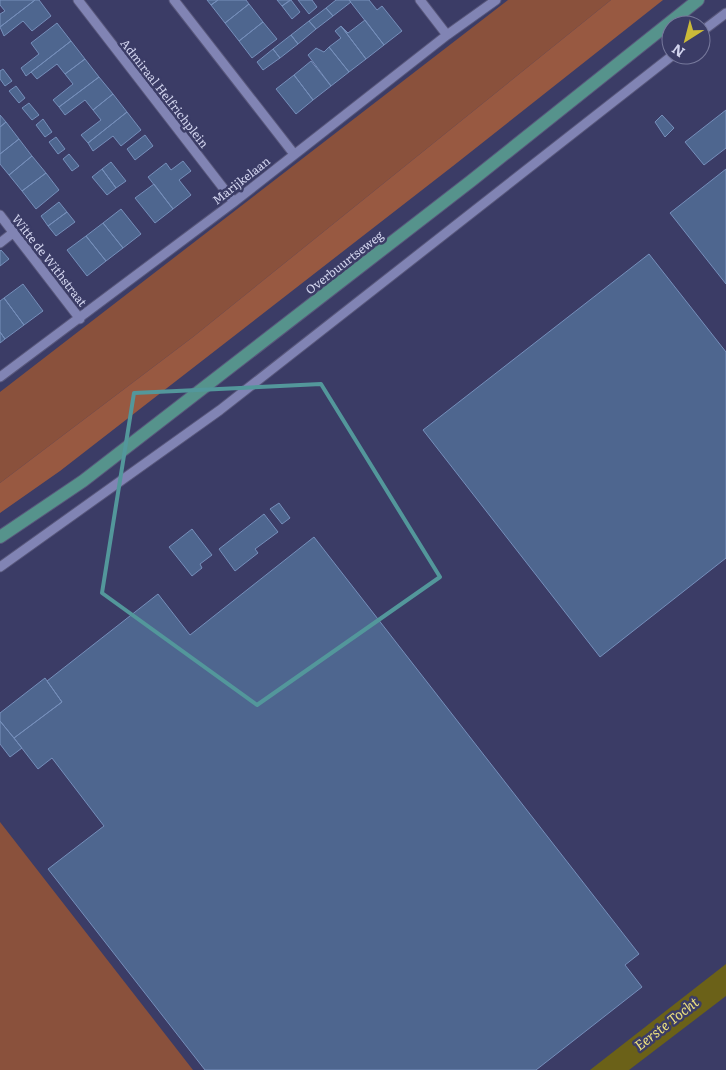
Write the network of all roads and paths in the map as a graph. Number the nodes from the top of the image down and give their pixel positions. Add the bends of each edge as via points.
1 (78, 0) edge
2 (174, 0) edge
3 (420, 0) edge
4 (496, 0) edge
5 (698, 0) edge
6 (726, 12) edge
7 (711, 24) edge
8 (447, 35) junction
9 (661, 64) edge
10 (294, 154) junction
11 (234, 202) junction
12 (0, 215) edge
13 (14, 232) junction
14 (0, 243) edge
15 (80, 319) junction
16 (0, 378) edge
17 (0, 537) edge
18 (0, 567) edge

1 - 11 street, Admiraal Helfrichplein
2 - 10 street
3 - 8 street
4 - 8 street, Marijkelaan
5 - 17 main road, Overbuurtseweg via 471,181 83,481
6 - 7 street
8 - 10 street, Marijkelaan
9 - 18 street via 220,410
10 - 11 street, Marijkelaan
11 - 15 street, Marijkelaan
12 - 13 street, Witte de Withstraat
13 - 14 street
13 - 15 street, Witte de Withstraat
15 - 16 street, Marijkelaan

